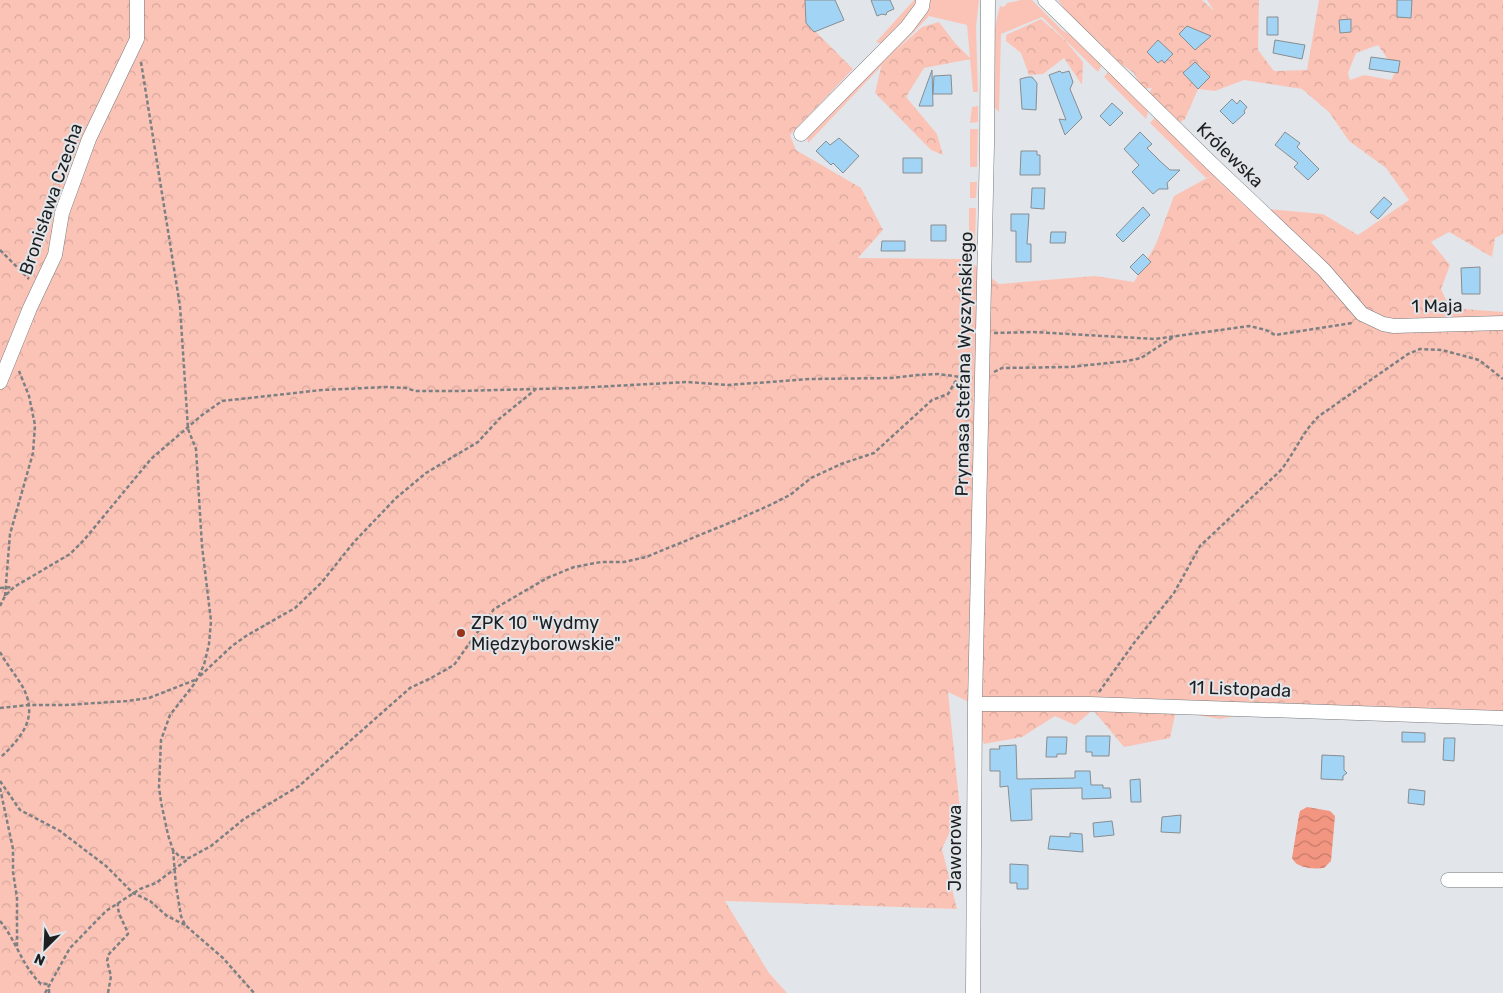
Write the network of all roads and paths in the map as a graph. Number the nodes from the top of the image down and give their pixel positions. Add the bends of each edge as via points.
1 (137, 0) edge
2 (923, 0) edge
3 (988, 0) edge
4 (995, 0) edge
5 (1045, 0) edge
6 (1053, 0) edge
7 (1062, 16) junction
8 (987, 25) junction
9 (138, 39) junction
10 (801, 134) dead end
11 (0, 250) edge
12 (39, 289) junction
13 (1367, 322) junction
14 (1503, 323) edge
15 (983, 334) junction
16 (1175, 336) junction
17 (13, 350) junction
18 (961, 377) junction
19 (983, 378) junction
20 (1503, 379) edge
21 (0, 382) edge
22 (536, 389) junction
23 (188, 429) junction
24 (5, 587) junction
25 (14, 587) junction
26 (0, 588) edge
27 (5, 596) junction
28 (0, 606) edge
29 (0, 653) edge
30 (196, 679) junction
31 (975, 704) junction
32 (1090, 704) junction
33 (29, 705) junction
34 (0, 708) edge
35 (1503, 718) edge
36 (0, 758) edge
37 (0, 781) edge
38 (0, 788) edge
39 (173, 850) junction
40 (190, 858) junction
41 (175, 867) junction
42 (1448, 880) dead end
43 (1503, 880) edge
44 (133, 893) junction
45 (118, 903) junction
46 (0, 921) edge
47 (185, 924) junction
48 (17, 949) junction
49 (49, 984) junction
50 (45, 993) edge
51 (49, 993) edge
52 (108, 993) edge
53 (254, 993) edge
54 (973, 993) edge

1 - 9 street, Bronisława Czecha
2 - 10 street via 922,7 907,27
3 - 8 street, Prymasa Stefana Wyszyńskiego
4 - 8 street, Prymasa Stefana Wyszyńskiego
5 - 7 street, Królewska
6 - 7 street, Królewska
7 - 13 street, Królewska via 1324,270
8 - 15 street, Prymasa Stefana Wyszyńskiego via 988,144
9 - 12 street, Bronisława Czecha via 89,140 62,213 55,255
9 - 23 path via 180,306
11 - 12 path
12 - 17 street, Bronisława Czecha
13 - 14 street, 1 Maja via 1394,326
13 - 16 path via 1283,335 1249,326
15 - 16 path via 1033,332 1155,338
15 - 19 street, Prymasa Stefana Wyszyńskiego
16 - 19 path via 1142,358 1070,367 1002,368
17 - 21 street, Bronisława Czecha
17 - 24 path via 29,396 35,426 33,453 10,534
18 - 19 path
18 - 22 path via 917,374 728,385 687,382
18 - 40 path via 948,394 932,400 874,453 811,478 790,494 734,522 646,556 574,568 547,578 494,609 454,665 410,688 299,786 244,819 211,846
19 - 31 street, Prymasa Stefana Wyszyńskiego
20 - 32 path via 1479,360 1442,350 1420,349 1334,404 1309,426 1280,471 1200,546 1174,593
22 - 23 path via 415,391 376,387 232,399 214,405
22 - 30 path via 499,419 478,442 426,473 396,498 295,608 232,646
23 - 25 path via 151,459 70,554
23 - 30 path via 196,449 211,621 204,665
24 - 25 path
24 - 26 path
24 - 27 path
25 - 27 path
27 - 28 path
29 - 33 path via 22,686
30 - 33 path via 149,698 91,704
30 - 39 path via 170,715 161,740 159,787
31 - 32 street, 11 Listopada
31 - 54 street, Jaworowa
32 - 35 street, 11 Listopada
33 - 34 path
33 - 36 path via 28,724
37 - 44 path via 20,810 60,831 88,851
38 - 48 path via 13,849
39 - 40 path via 180,857
39 - 41 path
40 - 41 path
41 - 44 path via 156,883
41 - 47 path via 181,916
42 - 43 street
44 - 45 path
44 - 47 path
45 - 49 path via 70,948
45 - 52 path via 120,920 128,934 109,954 107,961 111,976
46 - 48 path
47 - 53 path via 223,958
48 - 49 path via 33,976 41,984
49 - 50 path
49 - 51 path

